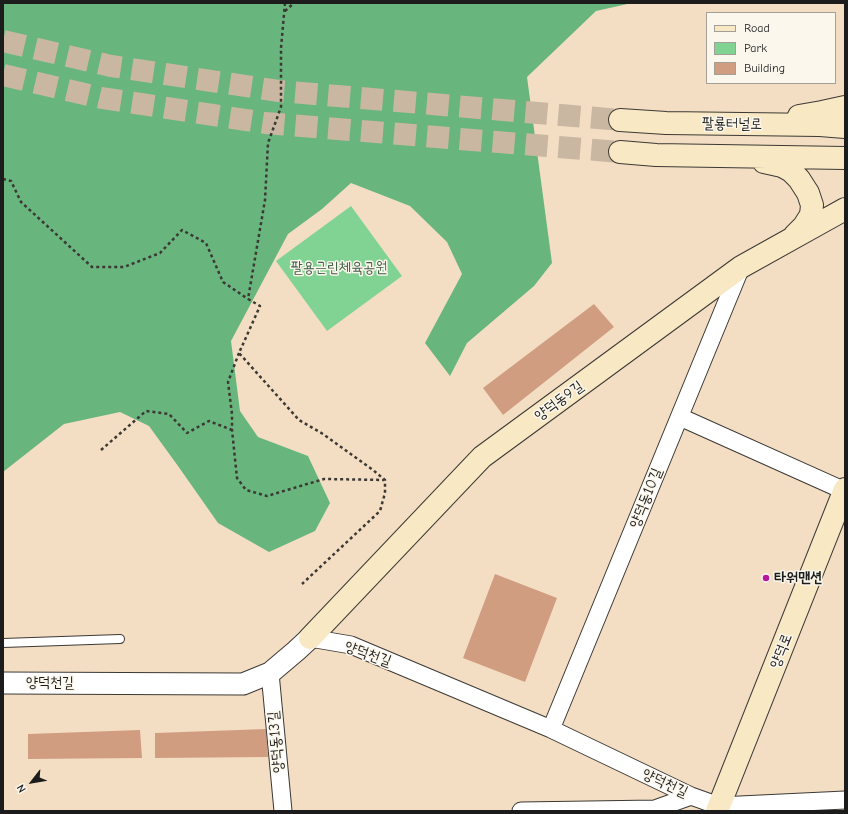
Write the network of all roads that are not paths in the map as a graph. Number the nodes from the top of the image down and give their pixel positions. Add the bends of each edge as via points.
1 (845, 107) edge
2 (620, 120) tunnel mouth
3 (733, 124) junction
4 (845, 127) edge
5 (620, 152) tunnel mouth
6 (725, 156) junction
7 (845, 158) edge
8 (840, 215) edge
9 (787, 242) junction
10 (741, 267) junction
11 (680, 417) junction
12 (845, 490) edge
13 (310, 638) junction
14 (120, 639) dead end
15 (3, 643) edge
16 (270, 673) junction
17 (3, 683) edge
18 (551, 729) junction
19 (691, 796) junction
20 (845, 800) edge
21 (718, 808) edge
22 (283, 811) edge
23 (521, 811) edge

1 - 3 main road via 794,117
2 - 3 main road, 팔룡터널로
3 - 4 main road, 팔룡터널로
5 - 6 main road
6 - 7 main road
6 - 9 main road via 782,166 799,179 808,192 812,204 811,215 804,226
8 - 9 main road, 양덕동9길
9 - 10 main road, 양덕동9길
10 - 11 street, 양덕동10길
10 - 13 main road, 양덕동9길 via 482,457
11 - 12 street, 양덕로
11 - 18 street, 양덕동10길
12 - 21 main road, 양덕로
13 - 16 street, 양덕천길
13 - 18 street, 양덕천길 via 351,645
14 - 15 lane
16 - 17 street, 양덕천길 via 243,684
16 - 22 street, 양덕동13길
18 - 19 street, 양덕천길
19 - 21 street, 양덕천길
19 - 23 street via 655,809
20 - 21 street

